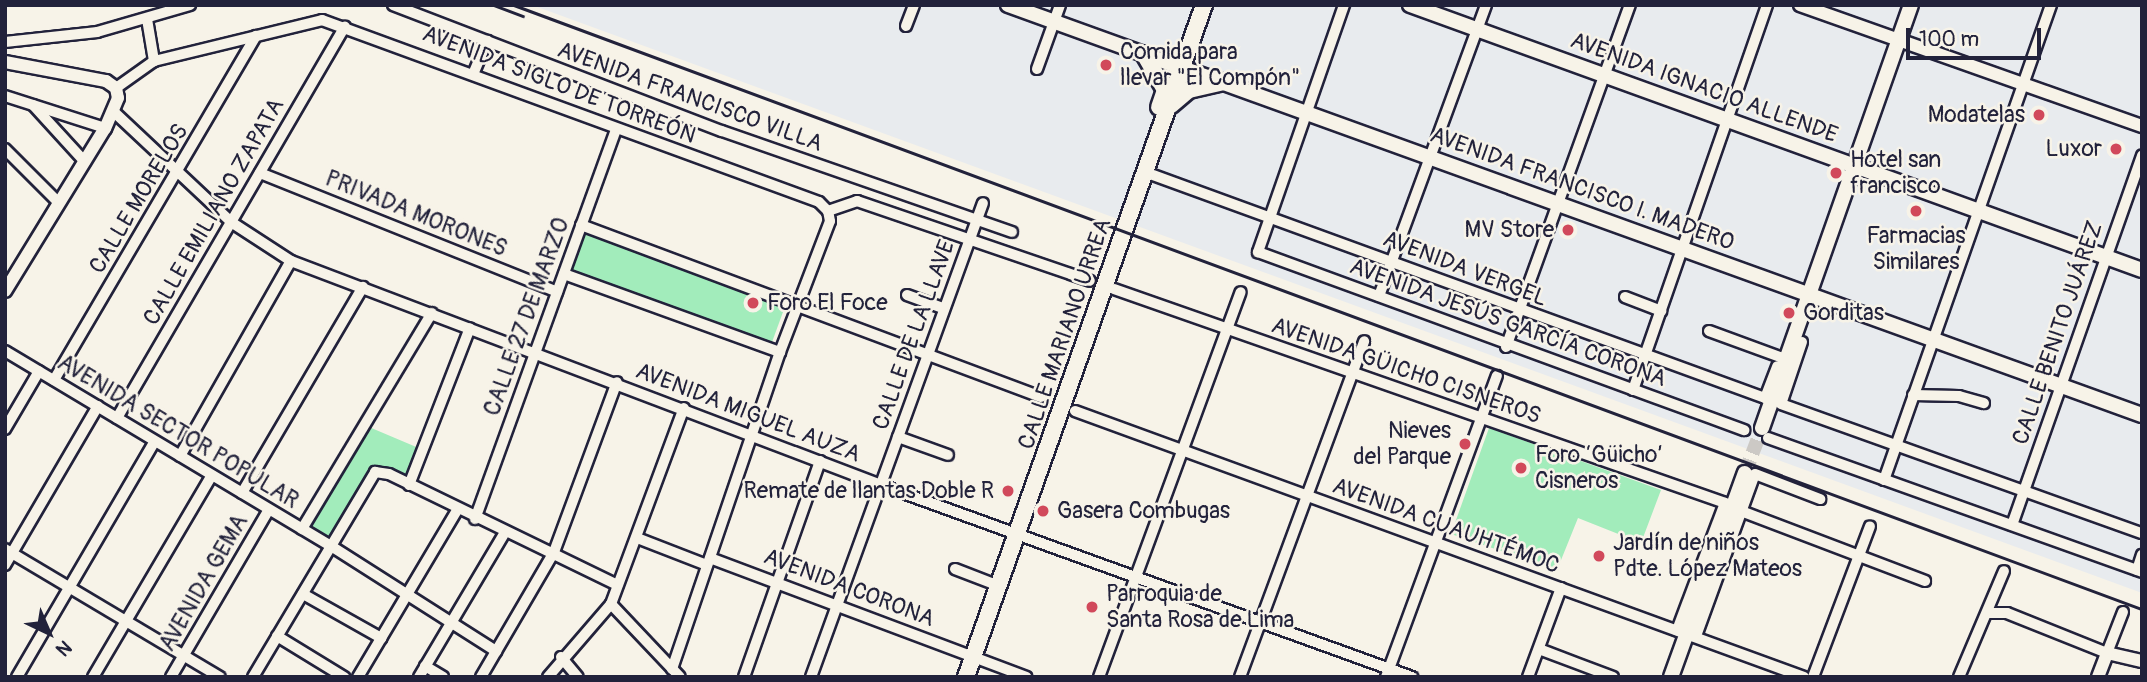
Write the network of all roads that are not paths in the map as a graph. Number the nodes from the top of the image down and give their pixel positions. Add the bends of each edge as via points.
1 (190, 5) edge
2 (393, 5) edge
3 (914, 5) edge
4 (1008, 5) edge
5 (1060, 5) edge
6 (1204, 5) edge
7 (1344, 5) edge
8 (1410, 5) edge
9 (1486, 5) edge
10 (1630, 5) edge
11 (1768, 5) edge
12 (1800, 5) edge
13 (1911, 5) edge
14 (2051, 5) edge
15 (147, 19) junction
16 (1054, 22) junction
17 (906, 26) dead end
18 (345, 27) junction
19 (1477, 29) junction
20 (256, 36) junction
21 (487, 41) junction
22 (1898, 41) junction
23 (5, 42) edge
24 (1144, 54) junction
25 (154, 61) junction
26 (5, 62) edge
27 (1182, 67) junction
28 (1037, 69) dead end
29 (474, 72) junction
30 (1604, 76) junction
31 (1225, 82) junction
32 (2022, 84) junction
33 (116, 88) junction
34 (5, 96) edge
35 (33, 106) junction
36 (1167, 110) junction
37 (113, 111) junction
38 (1307, 112) junction
39 (1727, 120) junction
40 (2142, 126) edge
41 (105, 128) junction
42 (616, 129) junction
43 (5, 149) edge
44 (2142, 155) edge
45 (1431, 159) junction
46 (85, 162) junction
47 (1854, 168) junction
48 (179, 170) junction
49 (260, 173) junction
50 (1153, 175) dead end
51 (60, 203) junction
52 (983, 203) dead end
53 (1556, 204) junction
54 (1978, 210) junction
55 (828, 211) junction
56 (1270, 217) junction
57 (231, 222) junction
58 (976, 222) junction
59 (581, 225) junction
60 (1012, 232) dead end
61 (969, 239) junction
62 (1682, 249) junction
63 (2105, 257) junction
64 (291, 261) junction
65 (1393, 262) junction
66 (2142, 270) edge
67 (564, 274) junction
68 (1090, 281) dead end
69 (363, 288) junction
70 (1114, 289) dead end
71 (5, 291) edge
72 (557, 292) junction
73 (1241, 292) dead end
74 (1806, 294) junction
75 (907, 295) dead end
76 (1379, 296) junction
77 (1625, 297) dead end
78 (797, 306) junction
79 (943, 308) junction
80 (1519, 310) junction
81 (1661, 311) junction
82 (432, 313) junction
83 (470, 328) junction
84 (1228, 328) junction
85 (1709, 331) dead end
86 (1932, 339) junction
87 (1364, 341) dead end
88 (1802, 342) dead end
89 (1507, 346) junction
90 (5, 351) edge
91 (533, 351) junction
92 (780, 352) junction
93 (1646, 356) junction
94 (926, 357) junction
95 (1780, 357) junction
96 (39, 371) junction
97 (1351, 373) junction
98 (1497, 376) dead end
99 (54, 380) junction
100 (617, 382) junction
101 (2060, 385) junction
102 (1633, 390) junction
103 (1913, 395) junction
104 (1041, 397) dead end
105 (1984, 403) dead end
106 (97, 406) junction
107 (684, 408) junction
108 (1075, 411) dead end
109 (2142, 415) edge
110 (117, 418) junction
111 (1482, 418) junction
112 (5, 429) edge
113 (1744, 430) dead end
114 (1765, 433) joint
115 (752, 435) junction
116 (898, 437) junction
117 (155, 441) junction
118 (1895, 446) junction
119 (1185, 451) junction
120 (948, 455) dead end
121 (180, 456) junction
122 (820, 461) junction
123 (1750, 474) junction
124 (212, 475) junction
125 (1884, 480) junction
126 (409, 485) junction
127 (881, 485) junction
128 (2024, 490) junction
129 (242, 493) junction
130 (1308, 496) junction
131 (1820, 499) dead end
132 (269, 509) junction
133 (457, 510) junction
134 (1741, 511) junction
135 (475, 519) junction
136 (2012, 525) junction
137 (1870, 526) dead end
138 (302, 529) junction
139 (505, 532) junction
140 (1013, 532) junction
141 (2142, 533) edge
142 (637, 538) junction
143 (1435, 543) junction
144 (331, 546) junction
145 (9, 551) edge
146 (554, 552) junction
147 (2142, 555) edge
148 (1858, 556) junction
149 (709, 562) junction
150 (5, 565) edge
151 (955, 569) dead end
152 (2004, 571) dead end
153 (2140, 571) edge
154 (1136, 576) junction
155 (1925, 581) dead end
156 (777, 582) junction
157 (994, 584) junction
158 (618, 585) junction
159 (70, 587) junction
160 (1561, 589) junction
161 (303, 594) junction
162 (406, 596) junction
163 (611, 604) junction
164 (835, 605) junction
165 (1989, 612) junction
166 (2123, 612) dead end
167 (126, 622) junction
168 (451, 622) junction
169 (1259, 622) junction
170 (1687, 633) junction
171 (277, 636) junction
172 (381, 638) junction
173 (1539, 649) junction
174 (496, 651) junction
175 (2107, 653) junction
176 (969, 654) junction
177 (183, 656) junction
178 (561, 657) junction
179 (2142, 661) edge
180 (425, 666) junction
181 (672, 669) junction
182 (1388, 673) edge
183 (17, 677) edge
184 (93, 677) edge
185 (171, 677) edge
186 (220, 677) edge
187 (253, 677) edge
188 (344, 677) edge
189 (358, 677) edge
190 (419, 677) edge
191 (443, 677) edge
192 (481, 677) edge
193 (548, 677) edge
194 (578, 677) edge
195 (680, 677) edge
196 (744, 677) edge
197 (811, 677) edge
198 (956, 677) edge
199 (966, 677) edge
200 (1026, 677) edge
201 (1100, 677) edge
202 (1240, 677) edge
203 (1412, 677) edge
204 (1528, 677) edge
205 (1613, 677) edge
206 (1671, 677) edge
207 (1804, 677) edge
208 (1813, 677) edge
209 (1959, 677) edge
210 (2098, 677) edge

1 - 15 street
2 - 21 street, AVENIDA FRANCISCO VILLA
3 - 17 street
4 - 16 main road, AVENIDA FRANCISCO I. MADERO
5 - 16 street
6 - 27 main road, CALLE MARIANO URREA
7 - 38 street
8 - 19 main road, AVENIDA IGNACIO ALLENDE
9 - 19 street
10 - 30 street
11 - 39 street
12 - 22 street
13 - 22 main road
14 - 32 street
15 - 23 street via 97,33
15 - 25 street
16 - 24 main road, AVENIDA FRANCISCO I. MADERO
16 - 28 street
18 - 20 street, AVENIDA SIGLO DE TORREÓN via 322,20
18 - 29 street, AVENIDA SIGLO DE TORREÓN
18 - 49 street, CALLE EMILIANO ZAPATA
19 - 30 main road, AVENIDA IGNACIO ALLENDE
19 - 45 street
20 - 25 street, AVENIDA SIGLO DE TORREÓN
20 - 48 street, CALLE MORELOS
21 - 29 street
21 - 58 street, AVENIDA FRANCISCO VILLA
22 - 32 street
22 - 47 main road
24 - 27 main road, AVENIDA FRANCISCO I. MADERO
24 - 140 main road, CALLE MARIANO URREA via 1166,90
25 - 33 street, AVENIDA SIGLO DE TORREÓN
26 - 33 street via 106,81
27 - 31 main road, AVENIDA FRANCISCO I. MADERO
27 - 36 main road, CALLE MARIANO URREA
29 - 42 street, AVENIDA SIGLO DE TORREÓN
30 - 39 main road, AVENIDA IGNACIO ALLENDE
30 - 53 street
31 - 36 main road via 1189,90
31 - 38 main road, AVENIDA FRANCISCO I. MADERO
32 - 40 street
32 - 54 street
33 - 37 street
34 - 35 street
35 - 41 street
35 - 46 street
36 - 140 main road, CALLE MARIANO URREA
37 - 41 street
37 - 48 street, AVENIDA MIGUEL AUZA
38 - 45 main road, AVENIDA FRANCISCO I. MADERO
38 - 56 street
39 - 47 main road, AVENIDA IGNACIO ALLENDE
39 - 62 street
41 - 46 street
42 - 55 street, AVENIDA SIGLO DE TORREÓN via 819,202
42 - 59 street, CALLE 27 DE MARZO
43 - 51 street
44 - 63 street, CALLE BENITO JUÁREZ
45 - 53 main road, AVENIDA FRANCISCO I. MADERO
45 - 65 street
46 - 51 street
47 - 54 main road, AVENIDA IGNACIO ALLENDE
47 - 74 main road
48 - 57 street, AVENIDA MIGUEL AUZA
48 - 99 street, CALLE MORELOS
49 - 57 street, CALLE EMILIANO ZAPATA
49 - 72 street, PRIVADA MORONES
50 - 56 street, AVENIDA VERGEL
51 - 71 street
52 - 58 street, CALLE DE LA LLAVE
53 - 62 main road, AVENIDA FRANCISCO I. MADERO
53 - 80 street
54 - 63 main road, AVENIDA IGNACIO ALLENDE
54 - 86 street
55 - 61 street via 857,201
55 - 78 street via 830,221
56 - 65 street, AVENIDA VERGEL
56 - 76 street, AVENIDA JESÚS GARCÍA CORONA via 1258,252
57 - 64 street, AVENIDA MIGUEL AUZA
57 - 110 street, CALLE EMILIANO ZAPATA
58 - 60 street, AVENIDA FRANCISCO VILLA
58 - 61 street, CALLE DE LA LLAVE
59 - 67 street, CALLE 27 DE MARZO
59 - 78 street
61 - 68 street
61 - 79 street, CALLE DE LA LLAVE
62 - 74 main road, AVENIDA FRANCISCO I. MADERO
62 - 81 street
63 - 66 main road, AVENIDA IGNACIO ALLENDE
63 - 101 street, CALLE BENITO JUÁREZ
64 - 69 street, AVENIDA MIGUEL AUZA
64 - 121 street
65 - 76 street
65 - 80 street, AVENIDA VERGEL
67 - 72 street, CALLE 27 DE MARZO
67 - 92 street
69 - 82 street, AVENIDA MIGUEL AUZA
69 - 129 street
70 - 84 street, AVENIDA GÜICHO CISNEROS
72 - 91 street, CALLE 27 DE MARZO
73 - 84 street
74 - 86 main road, AVENIDA FRANCISCO I. MADERO
74 - 95 street
74 - 114 main road
75 - 79 street
76 - 89 street, AVENIDA JESÚS GARCÍA CORONA
77 - 81 street
78 - 92 street
78 - 94 street
79 - 94 street, CALLE DE LA LLAVE
80 - 89 street
80 - 93 street, AVENIDA VERGEL
81 - 93 street
82 - 83 street, AVENIDA MIGUEL AUZA
82 - 138 street
83 - 91 street, AVENIDA MIGUEL AUZA
83 - 126 street
84 - 97 street, AVENIDA GÜICHO CISNEROS
84 - 119 street
85 - 95 street
86 - 101 main road, AVENIDA FRANCISCO I. MADERO
86 - 103 street
87 - 97 street
88 - 118 street via 1781,404
89 - 102 street, AVENIDA JESÚS GARCÍA CORONA
90 - 96 street, AVENIDA SECTOR POPULAR
91 - 100 street, AVENIDA MIGUEL AUZA
91 - 135 street, CALLE 27 DE MARZO
92 - 115 street
93 - 95 street, AVENIDA VERGEL via 1765,398
93 - 102 street
94 - 104 street
94 - 116 street, CALLE DE LA LLAVE
96 - 99 street, AVENIDA SECTOR POPULAR
96 - 112 street
97 - 111 street, AVENIDA GÜICHO CISNEROS
97 - 130 street
98 - 111 street
99 - 106 street, AVENIDA SECTOR POPULAR
100 - 107 street, AVENIDA MIGUEL AUZA
100 - 146 street
101 - 109 main road, AVENIDA FRANCISCO I. MADERO
101 - 128 street, CALLE BENITO JUÁREZ
102 - 113 street, AVENIDA JESÚS GARCÍA CORONA
103 - 105 street via 1959,396
103 - 118 street
106 - 110 street, AVENIDA SECTOR POPULAR
106 - 145 street
107 - 115 street, AVENIDA MIGUEL AUZA
107 - 142 street
108 - 119 street, AVENIDA CUAUHTÉMOC
110 - 117 street, AVENIDA SECTOR POPULAR
111 - 143 street
111 - 170 street, AVENIDA GÜICHO CISNEROS via 1725,502
114 - 125 street
115 - 122 street, AVENIDA MIGUEL AUZA
115 - 149 street
116 - 120 street
116 - 127 street, CALLE DE LA LLAVE
117 - 121 street, AVENIDA SECTOR POPULAR
117 - 159 street
118 - 125 street
118 - 128 street
119 - 130 street, AVENIDA CUAUHTÉMOC
119 - 154 street
121 - 124 street, AVENIDA SECTOR POPULAR
122 - 127 street, AVENIDA MIGUEL AUZA
122 - 156 street
123 - 131 street
123 - 134 street
123 - 170 main road
124 - 129 street, AVENIDA SECTOR POPULAR
124 - 167 street
125 - 136 street
126 - 133 street
126 - 144 street via 375,472
127 - 140 street, AVENIDA MIGUEL AUZA
127 - 164 street, CALLE DE LA LLAVE
128 - 136 street, CALLE BENITO JUÁREZ
128 - 141 street
129 - 132 street, AVENIDA SECTOR POPULAR
130 - 143 street, AVENIDA CUAUHTÉMOC
130 - 169 street
132 - 138 street, AVENIDA SECTOR POPULAR
132 - 177 street, AVENIDA GEMA
133 - 135 street
133 - 162 street
134 - 148 street
134 - 170 street
135 - 139 street
136 - 153 street
137 - 148 street
138 - 144 street, AVENIDA SECTOR POPULAR
139 - 146 street
139 - 168 street
140 - 154 street, AVENIDA MIGUEL AUZA
140 - 157 main road, CALLE MARIANO URREA
142 - 149 street, AVENIDA CORONA
142 - 158 street
143 - 160 street, AVENIDA CUAUHTÉMOC
143 - 182 street
144 - 161 street
144 - 162 street, AVENIDA SECTOR POPULAR
145 - 150 street
145 - 159 street
146 - 158 street
146 - 174 street
147 - 153 street
148 - 155 street
148 - 208 street
149 - 156 street, AVENIDA CORONA
149 - 181 street
151 - 157 street
152 - 165 street
154 - 169 street, AVENIDA MIGUEL AUZA
154 - 201 street
156 - 164 street, AVENIDA CORONA
156 - 196 street
157 - 176 main road, CALLE MARIANO URREA
158 - 163 street
159 - 167 street
159 - 183 street
160 - 170 street, AVENIDA CUAUHTÉMOC
160 - 173 street
161 - 171 street
161 - 172 street
162 - 168 street, AVENIDA SECTOR POPULAR
162 - 172 street
163 - 178 street via 597,626
163 - 181 street
164 - 176 street, AVENIDA CORONA
164 - 197 street, CALLE DE LA LLAVE
165 - 175 street via 2007,613
165 - 209 street
166 - 175 street
167 - 177 street
167 - 184 street
168 - 174 street, AVENIDA SECTOR POPULAR
168 - 180 street
169 - 182 street, AVENIDA MIGUEL AUZA
169 - 202 street
170 - 206 main road
170 - 207 street, AVENIDA CUAUHTÉMOC
171 - 187 street
171 - 188 street
172 - 189 street
173 - 204 street
173 - 205 street
174 - 192 street
175 - 179 street
175 - 210 street
176 - 198 main road, CALLE MARIANO URREA
176 - 199 main road, CALLE MARIANO URREA
176 - 200 street, AVENIDA CORONA
177 - 185 street, AVENIDA GEMA
177 - 186 street
178 - 193 street
178 - 194 street
180 - 190 street
180 - 191 street
181 - 195 street
182 - 203 street, AVENIDA MIGUEL AUZA

